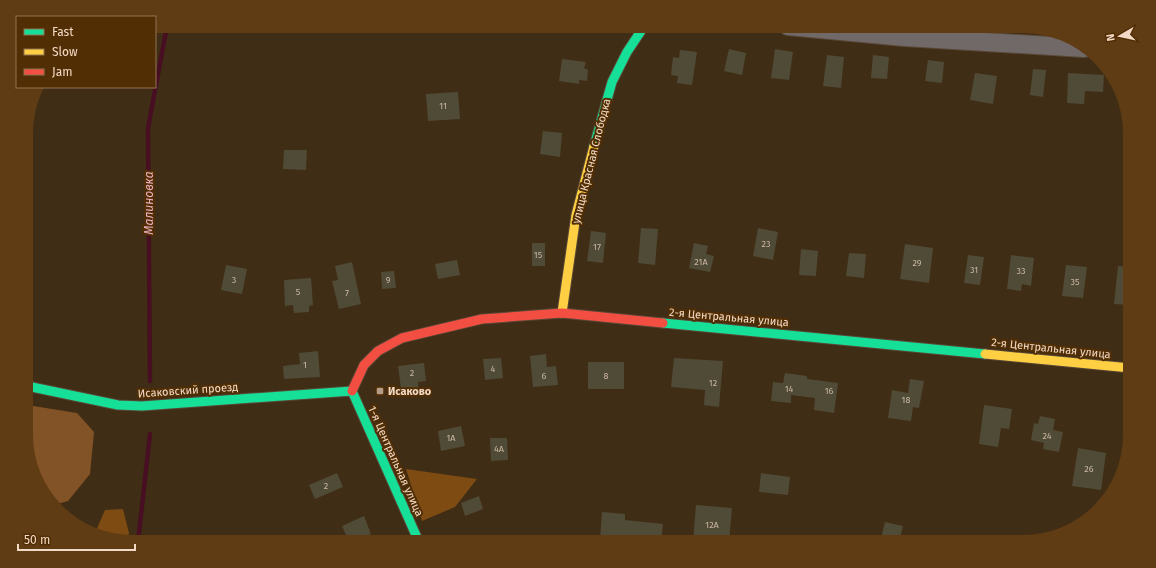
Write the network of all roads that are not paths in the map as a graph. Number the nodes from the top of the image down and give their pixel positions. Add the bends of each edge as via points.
1 (639, 33) edge
2 (862, 33) edge
3 (1075, 47) edge
4 (562, 313) junction
5 (1123, 367) edge
6 (33, 387) edge
7 (352, 390) junction
8 (416, 535) edge

1 - 4 street, улица Красная Слободка via 612,82 596,136 576,215
2 - 3 street
4 - 5 street, 2-я Центральная улица
4 - 7 street, 2-я Центральная улица via 482,319 402,338 378,351 364,366
6 - 7 street, Исаковский проезд via 118,405 142,406
7 - 8 street, 1-я Центральная улица

